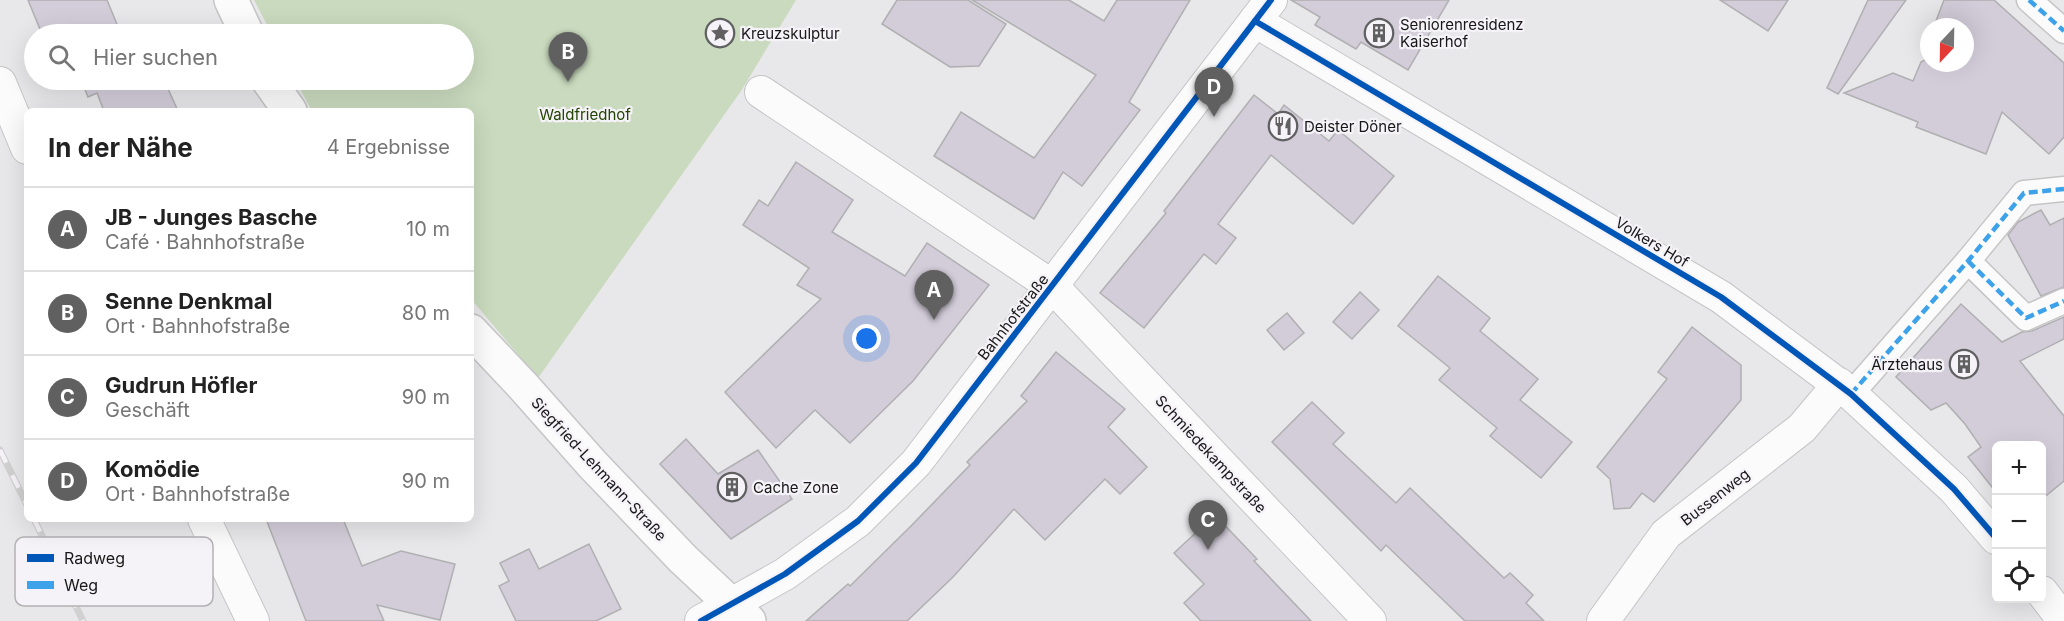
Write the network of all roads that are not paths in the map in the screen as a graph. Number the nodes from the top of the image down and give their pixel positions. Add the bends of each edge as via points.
1 (231, 0) edge
2 (2029, 0) edge
3 (1263, 10) edge
4 (242, 24) edge
5 (2064, 31) edge
6 (0, 83) edge
7 (275, 90) edge
8 (761, 92) dead end
9 (288, 108) edge
10 (24, 141) edge
11 (2064, 189) edge
12 (1968, 261) junction
13 (1052, 286) junction
14 (2064, 301) edge
15 (474, 334) edge
16 (1845, 389) junction
17 (205, 522) edge
18 (1992, 533) edge
19 (213, 537) edge
20 (213, 538) edge
21 (2046, 597) edge
22 (740, 613) edge
23 (253, 621) edge
24 (701, 621) edge
25 (1370, 621) edge
26 (1603, 621) edge
27 (2064, 621) edge

1 - 4 main road
2 - 5 street
3 - 13 street, Bahnhofstraße
3 - 16 street, Volkers Hof via 1721,297
6 - 10 street
7 - 9 main road
8 - 13 street, Bahnhofstraße
11 - 12 street via 2024,193
12 - 14 street via 2026,318
12 - 16 street
13 - 22 street, Bahnhofstraße via 916,463 858,521 785,574
13 - 25 street, Schmiedekampstraße
15 - 22 main road, Siegfried-Lehmann-Straße via 600,474
16 - 18 street, Volkers Hof via 1954,489
16 - 26 street, Bussenweg via 1802,428 1666,534
17 - 19 street
20 - 23 street
21 - 27 street
22 - 24 street, Bahnhofstraße

